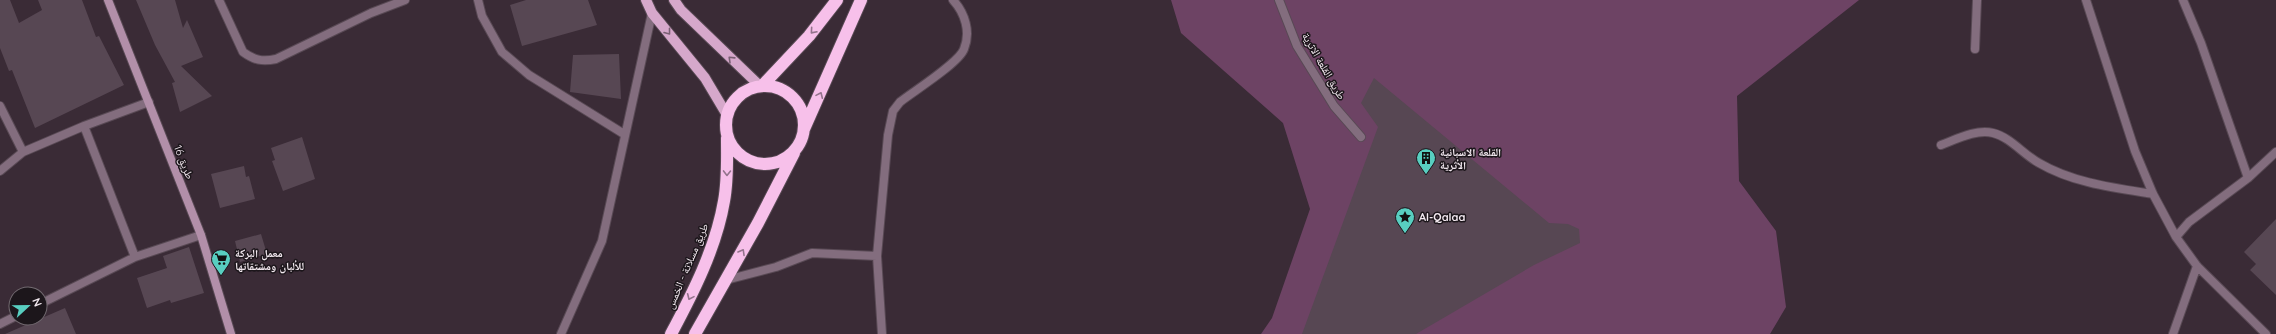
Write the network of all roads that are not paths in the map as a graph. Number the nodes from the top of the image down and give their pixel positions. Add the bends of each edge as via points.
1 (108, 0) edge
2 (219, 0) edge
3 (405, 0) edge
4 (478, 0) edge
5 (646, 0) edge
6 (674, 0) edge
7 (838, 0) edge
8 (861, 0) edge
9 (953, 0) edge
10 (1279, 0) edge
11 (1977, 0) edge
12 (2086, 0) edge
13 (2183, 0) edge
14 (652, 13) junction
15 (1975, 49) dead end
16 (761, 86) junction
17 (149, 102) junction
18 (0, 106) edge
19 (727, 115) junction
20 (84, 126) junction
21 (804, 131) junction
22 (624, 134) junction
23 (727, 134) junction
24 (1361, 137) dead end
25 (1941, 145) dead end
26 (795, 150) junction
27 (23, 152) junction
28 (2276, 152) edge
29 (0, 171) edge
30 (2248, 178) junction
31 (2153, 194) junction
32 (201, 235) junction
33 (2176, 237) junction
34 (877, 256) junction
35 (135, 257) junction
36 (2197, 266) junction
37 (726, 280) junction
38 (48, 300) edge
39 (232, 334) edge
40 (561, 334) edge
41 (671, 334) edge
42 (695, 334) edge
43 (882, 334) edge
44 (2173, 334) edge
45 (2266, 334) edge

1 - 17 street, طريق 16
2 - 3 street via 243,52 264,62 276,59 371,13
4 - 22 street via 482,16 502,52 529,75
5 - 14 main road
16 -> 6 main road via 681,10
7 -> 16 highway via 809,36
21 -> 8 highway
9 - 34 street via 965,18 967,35 964,50 900,102 893,112 888,135
10 - 24 street, طريق القلعة الاثرية via 1298,46 1334,106
11 - 15 street
12 - 31 street via 2135,151
13 - 30 street via 2201,43
14 -> 19 main road via 705,78
14 - 22 street
16 - 19 highway via 739,96
16 - 21 highway via 785,91 794,98 802,114
17 - 20 street
17 - 32 street, طريق 16
18 - 27 street
19 - 23 highway
20 - 27 street
20 - 35 street
21 - 26 highway
22 - 40 street via 602,241
23 - 26 highway via 732,146 740,155 762,164 775,164 786,159
23 -> 41 highway, طريق مسلاتة - الخمس via 727,179 720,222 690,296
25 - 31 street via 1979,132 1994,133 2039,164 2069,176
37 -> 26 highway
27 - 29 street
28 - 30 street
30 - 33 street via 2189,222
31 - 33 street
32 - 35 street
32 - 39 street, طريق 16
33 - 36 street
34 - 37 street via 812,253 776,267
34 - 43 street
35 - 38 street
36 - 44 street
36 - 45 street
37 - 42 highway

